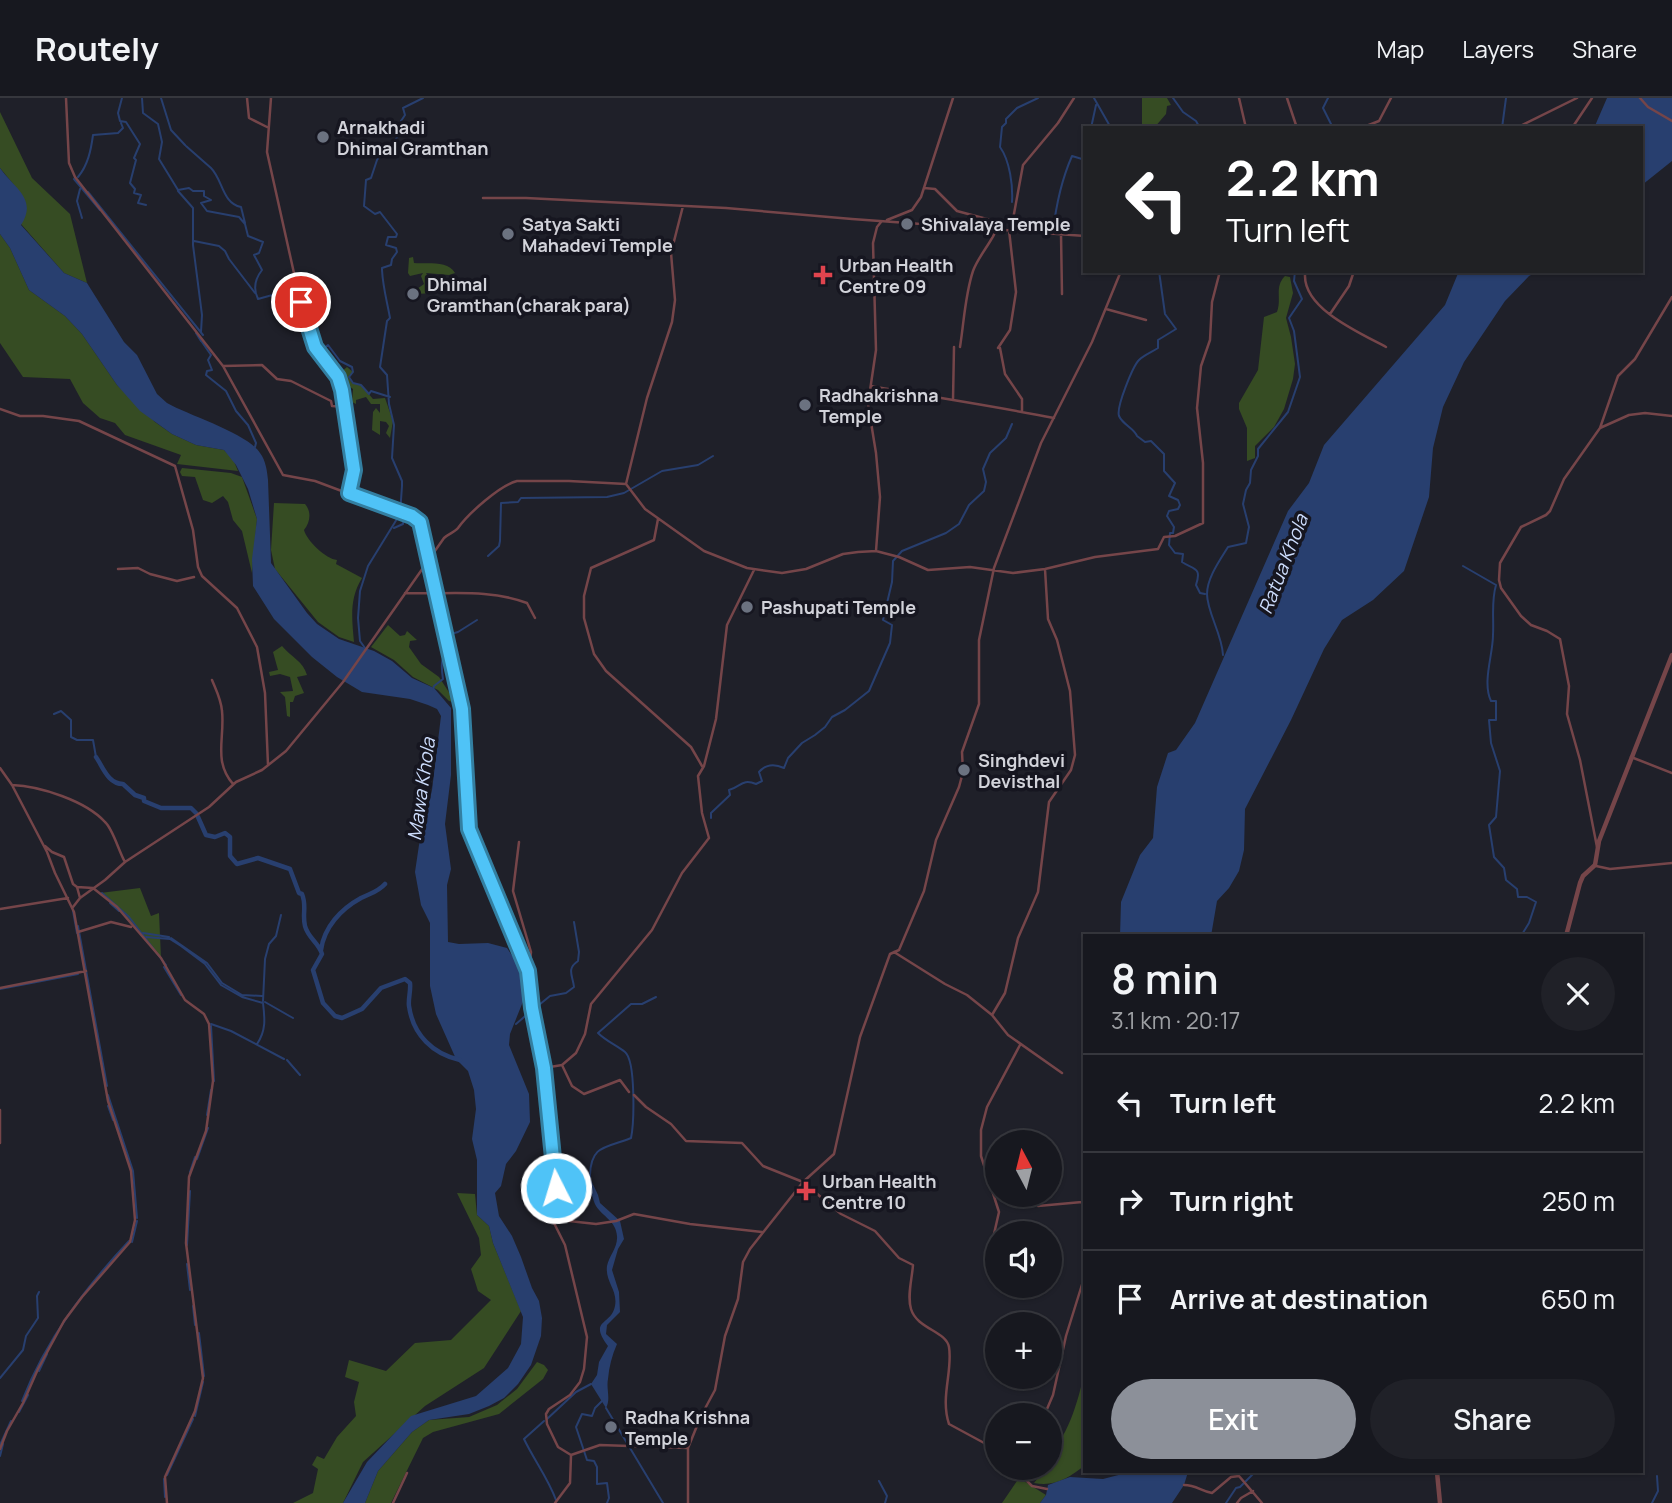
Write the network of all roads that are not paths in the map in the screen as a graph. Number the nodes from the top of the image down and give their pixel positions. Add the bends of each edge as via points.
1 (66, 98) edge
2 (247, 98) edge
3 (271, 98) edge
4 (953, 98) edge
5 (1074, 98) edge
6 (1239, 98) edge
7 (1287, 98) edge
8 (1391, 98) edge
9 (1577, 98) edge
10 (1592, 98) edge
11 (1640, 98) edge
12 (1672, 121) edge
13 (1246, 126) edge
14 (1296, 126) edge
15 (1366, 126) edge
16 (1520, 126) edge
17 (1573, 126) edge
18 (267, 127) junction
19 (924, 188) junction
20 (483, 198) dead end
21 (683, 205) junction
22 (885, 221) junction
23 (997, 229) junction
24 (1010, 230) junction
25 (1061, 234) junction
26 (1083, 236) edge
27 (1120, 273) edge
28 (1220, 273) edge
29 (1353, 273) edge
30 (1305, 275) dead end
31 (1062, 294) dead end
32 (1672, 297) edge
33 (1107, 310) junction
34 (1329, 315) junction
35 (1146, 320) dead end
36 (954, 347) dead end
37 (960, 347) dead end
38 (1386, 347) dead end
39 (223, 366) junction
40 (870, 386) junction
41 (953, 400) junction
42 (344, 407) junction
43 (0, 409) edge
44 (1022, 411) junction
45 (1672, 416) edge
46 (1054, 418) junction
47 (1600, 428) junction
48 (626, 484) junction
49 (349, 493) junction
50 (658, 519) junction
51 (876, 551) junction
52 (429, 556) junction
53 (118, 569) dead end
54 (754, 569) junction
55 (1045, 569) junction
56 (994, 570) junction
57 (194, 576) dead end
58 (404, 593) junction
59 (436, 593) junction
60 (535, 618) dead end
61 (1672, 655) edge
62 (212, 680) dead end
63 (1632, 757) junction
64 (268, 765) junction
65 (702, 767) junction
66 (0, 768) edge
67 (1672, 773) edge
68 (12, 785) junction
69 (233, 785) junction
70 (520, 842) dead end
71 (43, 845) junction
72 (1597, 847) junction
73 (125, 862) junction
74 (1672, 863) edge
75 (1595, 865) junction
76 (77, 887) junction
77 (93, 888) junction
78 (68, 898) junction
79 (80, 898) junction
80 (73, 907) junction
81 (0, 909) edge
82 (133, 928) junction
83 (78, 932) junction
84 (1567, 934) edge
85 (894, 952) junction
86 (86, 971) junction
87 (528, 971) junction
88 (0, 988) edge
89 (992, 1015) junction
90 (1020, 1045) junction
91 (562, 1065) junction
92 (544, 1068) junction
93 (1062, 1073) dead end
94 (629, 1092) dead end
95 (634, 1095) dead end
96 (0, 1110) edge
97 (0, 1143) edge
98 (803, 1182) junction
99 (1083, 1199) edge
100 (1082, 1202) junction
101 (1062, 1204) edge
102 (1083, 1210) edge
103 (552, 1214) junction
104 (997, 1221) edge
105 (762, 1232) junction
106 (1083, 1282) edge
107 (1049, 1403) edge
108 (985, 1443) edge
109 (688, 1448) junction
110 (0, 1449) edge
111 (571, 1455) junction
112 (407, 1473) dead end
113 (1437, 1473) edge
114 (1026, 1480) edge
115 (1184, 1485) dead end
116 (1047, 1489) dead end
117 (1253, 1491) junction
118 (167, 1503) edge
119 (393, 1503) edge
120 (557, 1503) edge
121 (688, 1503) edge
122 (1237, 1503) edge
123 (1262, 1503) edge
124 (1440, 1503) edge

1 - 39 street via 69,163 75,177
2 - 18 street via 248,118
3 - 18 street
4 - 19 street
5 - 24 street via 1023,165
6 - 13 street
7 - 14 street
8 - 15 street via 1379,121
9 - 16 street
10 - 17 street
11 - 12 street
18 - 42 street via 267,152 304,316 315,347 339,381
19 - 22 street via 912,210
19 - 23 street via 935,189 957,211 998,222
20 - 21 street
21 - 22 street
21 - 48 street via 671,253 672,323
22 - 23 street
22 - 40 street via 877,227 873,243 876,350
23 - 24 street
23 - 37 street via 968,288
24 - 25 street
24 - 44 street via 1016,292 1010,330 999,348 1005,374 1022,399
25 - 26 street
25 - 31 street
27 - 33 street
28 - 55 street via 1197,408 1203,523 1161,539 1158,549
29 - 34 street
30 - 34 street via 1306,289
32 - 47 street via 1635,359 1618,376
33 - 35 street
33 - 46 street
34 - 38 street
36 - 41 street
39 - 42 street via 262,365 277,379 310,390 332,406
39 - 49 street via 283,475
40 - 41 street
40 - 51 street via 868,404 880,497
41 - 44 street
42 - 49 street via 354,470
43 - 64 street via 20,416 79,421 175,466 202,576 237,608 257,647 269,728
44 - 46 street
45 - 47 street via 1629,415
46 - 56 street
47 - 72 street via 1564,479 1548,514 1527,523 1518,533 1502,559 1499,580 1503,593 1525,621 1560,639 1569,686 1567,714
48 - 50 street
48 - 52 street via 512,481 460,521
49 - 52 street via 419,520
50 - 54 street via 704,551
50 - 65 street via 654,540 591,568 584,618 594,654 606,671 691,747
51 - 54 street via 843,554 782,573
51 - 56 street via 928,570
52 - 58 street
52 - 59 street
53 - 57 street via 138,568 177,581
54 - 65 street via 727,625 716,719
55 - 56 street
55 - 89 street via 1048,619 1070,691 1075,755 1049,802 1036,901 1018,938 1005,993
56 - 85 street via 979,640 979,704 962,752 961,780 936,841 924,891 901,948
58 - 59 street
58 - 64 street via 343,682 286,751
59 - 60 street via 476,592 524,601
59 - 87 street via 462,709 469,829
61 - 63 street
62 - 69 street via 222,710 223,768
63 - 67 street
63 - 72 street
64 - 69 street
65 - 91 street via 700,799 709,838 682,873 652,930 595,997 582,1043
66 - 68 street
68 - 71 street
68 - 73 street via 56,794 106,822
69 - 73 street via 209,807
70 - 87 street via 513,891 530,947
71 - 76 street via 64,857
71 - 78 street
72 - 75 street
73 - 77 street
74 - 75 street via 1611,869
75 - 84 street via 1580,883
76 - 77 street
76 - 79 street
77 - 79 street
77 - 82 street via 117,907
78 - 80 street
78 - 81 street
79 - 80 street
80 - 83 street
82 - 83 street via 111,922
82 - 118 street via 162,958 185,1000 204,1014 213,1065 206,1131 189,1177 186,1243 203,1378 195,1411 165,1477
83 - 86 street
85 - 89 street
85 - 98 street via 860,1037 834,1154
86 - 88 street
86 - 110 street via 108,1101 131,1171 135,1229 130,1242 64,1321
87 - 92 street
89 - 90 street
90 - 93 street
90 - 104 street via 990,1099 981,1130 981,1156 999,1212
91 - 92 street
91 - 94 street via 572,1086 584,1094 620,1080
92 - 103 street via 556,1181
95 - 98 street via 686,1141 742,1143 763,1166
96 - 97 street
98 - 105 street
98 - 108 street via 841,1214 875,1231 899,1258 913,1265 913,1313 949,1346 945,1396 949,1424
99 - 100 street
100 - 101 street
100 - 102 street
103 - 105 street via 581,1223 611,1222 640,1214
103 - 111 street via 565,1245 587,1337 580,1382 546,1414 558,1447
105 - 109 street via 743,1262 715,1390
106 - 107 street
109 - 111 street via 596,1446
109 - 121 street
111 - 120 street via 570,1483
112 - 119 street
113 - 124 street
114 - 116 street
115 - 117 street via 1212,1493 1239,1476
117 - 122 street
117 - 123 street

